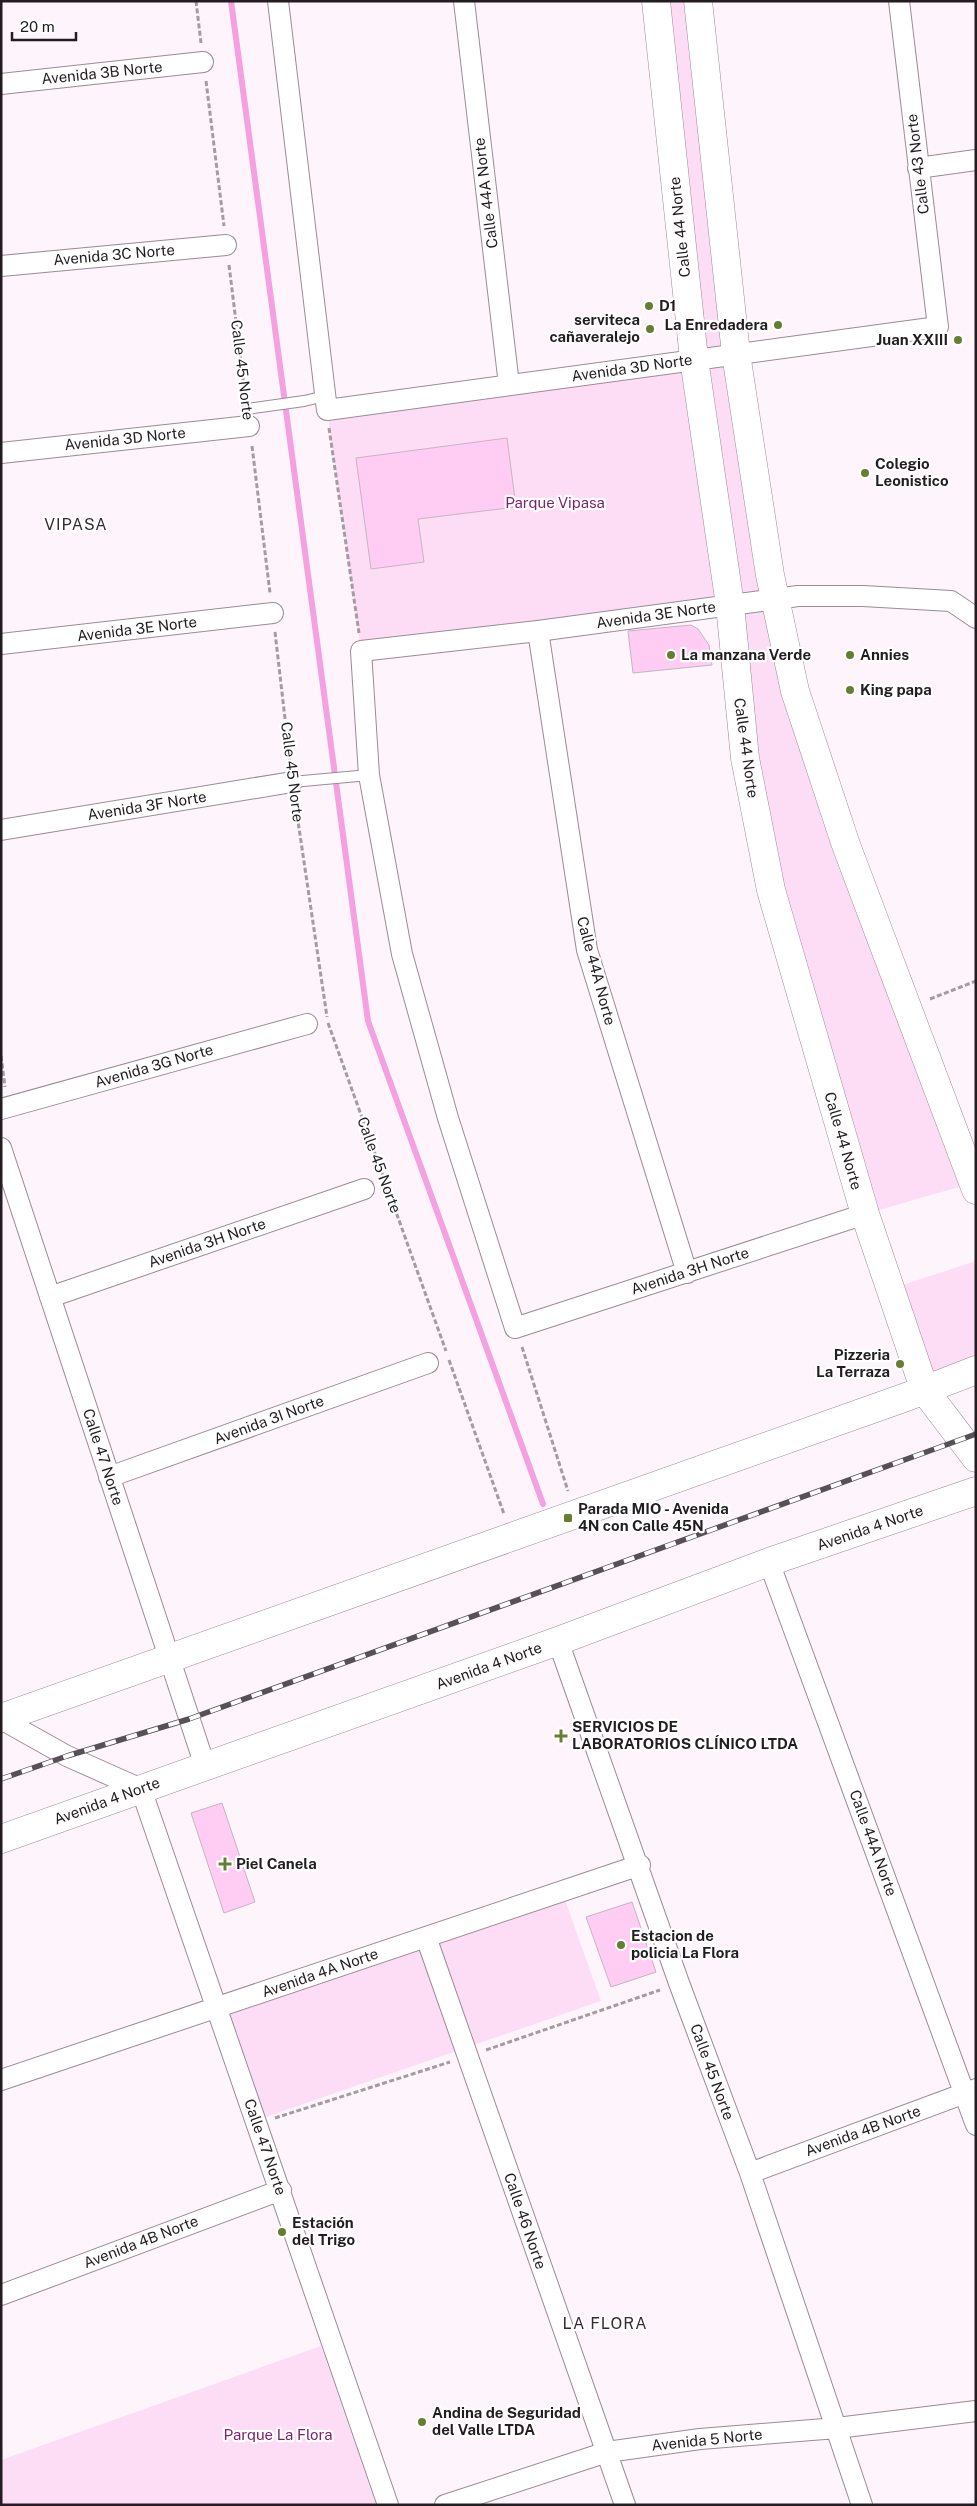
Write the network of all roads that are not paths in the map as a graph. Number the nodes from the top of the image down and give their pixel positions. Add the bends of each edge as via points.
1 (278, 1) edge
2 (464, 1) edge
3 (656, 1) edge
4 (698, 1) edge
5 (899, 1) edge
6 (203, 62) road end
7 (1, 84) edge
8 (976, 160) edge
9 (918, 168) junction
10 (226, 245) road end
11 (1, 266) edge
12 (938, 327) joint
13 (736, 354) junction
14 (694, 359) junction
15 (509, 385) junction
16 (326, 403) junction
17 (248, 417) joint
18 (1, 453) edge
19 (775, 599) junction
20 (730, 605) junction
21 (273, 612) road end
22 (976, 618) edge
23 (538, 630) junction
24 (1, 644) edge
25 (369, 775) junction
26 (299, 781) joint
27 (1, 830) edge
28 (307, 1024) dead end
29 (1, 1109) edge
30 (1, 1148) edge
31 (364, 1190) dead end
32 (976, 1190) edge
33 (865, 1214) junction
34 (687, 1273) junction
35 (50, 1297) junction
36 (428, 1363) dead end
37 (976, 1370) edge
38 (925, 1391) junction
39 (976, 1458) edge
40 (110, 1477) junction
41 (976, 1491) edge
42 (769, 1562) junction
43 (558, 1641) junction
44 (169, 1658) junction
45 (1, 1719) edge
46 (205, 1766) junction
47 (142, 1789) junction
48 (1, 1839) edge
49 (640, 1865) junction
50 (426, 1937) junction
51 (217, 2007) junction
52 (1, 2080) edge
53 (971, 2091) edge
54 (976, 2125) edge
55 (750, 2173) junction
56 (280, 2190) junction
57 (1, 2295) edge
58 (976, 2411) edge
59 (837, 2428) junction
60 (607, 2452) junction
61 (388, 2505) edge
62 (445, 2505) edge
63 (625, 2505) edge
64 (862, 2505) edge

1 - 16 street
2 - 15 street, Calle 44A Norte
3 - 14 main road, Calle 44 Norte
4 - 13 main road
5 - 9 street, Calle 43 Norte
6 - 7 street, Avenida 3B Norte
8 - 9 street
9 - 12 street, Calle 43 Norte
10 - 11 street, Avenida 3C Norte
12 - 13 street, Avenida 3D Norte
13 - 14 street, Avenida 3D Norte
13 - 19 main road
14 - 15 street, Avenida 3D Norte
14 - 20 main road, Calle 44 Norte
15 - 16 street, Avenida 3D Norte
16 - 17 lane via 304,401 275,405
17 - 18 street, Avenida 3D Norte
19 - 20 street, Avenida 3E Norte
19 - 22 street, Avenida 3E Norte via 863,596 951,601
19 - 32 main road via 798,700 846,845
20 - 23 street, Avenida 3E Norte
20 - 33 main road, Calle 44 Norte via 745,758 770,890
21 - 24 street, Avenida 3E Norte
23 - 25 street, Avenida 3E Norte via 361,650
23 - 34 street, Calle 44A Norte via 587,950
25 - 26 lane
25 - 34 street, Avenida 3H Norte via 402,954 446,1109 516,1328
26 - 27 street, Avenida 3F Norte
28 - 29 street, Avenida 3G Norte
30 - 35 street, Calle 47 Norte
31 - 35 street, Avenida 3H Norte
33 - 34 street, Avenida 3H Norte
33 - 38 main road, Calle 44 Norte
35 - 40 street, Calle 47 Norte
36 - 40 street, Avenida 3I Norte
37 - 38 main road
38 - 39 main road, Calle 44 Norte
38 - 44 main road
40 - 44 street, Calle 47 Norte
41 - 42 main road, Avenida 4 Norte
42 - 43 main road, Avenida 4 Norte
42 - 53 street, Calle 44A Norte
43 - 46 main road, Avenida 4 Norte
43 - 49 street, Calle 45 Norte
44 - 45 main road
44 - 46 street, Calle 47 Norte
45 - 47 street via 67,1756
46 - 47 main road, Avenida 4 Norte
47 - 48 main road, Avenida 4 Norte
47 - 51 street, Calle 47 Norte
49 - 50 street, Avenida 4A Norte
49 - 55 street, Calle 45 Norte via 679,1983
50 - 51 street, Avenida 4A Norte
50 - 60 street, Calle 46 Norte
51 - 52 street, Avenida 4A Norte
51 - 56 street, Calle 47 Norte
53 - 54 street, Calle 44A Norte
53 - 55 street, Avenida 4B Norte
55 - 59 street, Calle 45 Norte
56 - 57 street, Avenida 4B Norte
56 - 61 street, Calle 47 Norte
58 - 59 street, Avenida 5 Norte
59 - 60 street, Avenida 5 Norte via 700,2439
59 - 64 street, Calle 45 Norte
60 - 62 street, Avenida 5 Norte
60 - 63 street, Calle 46 Norte

